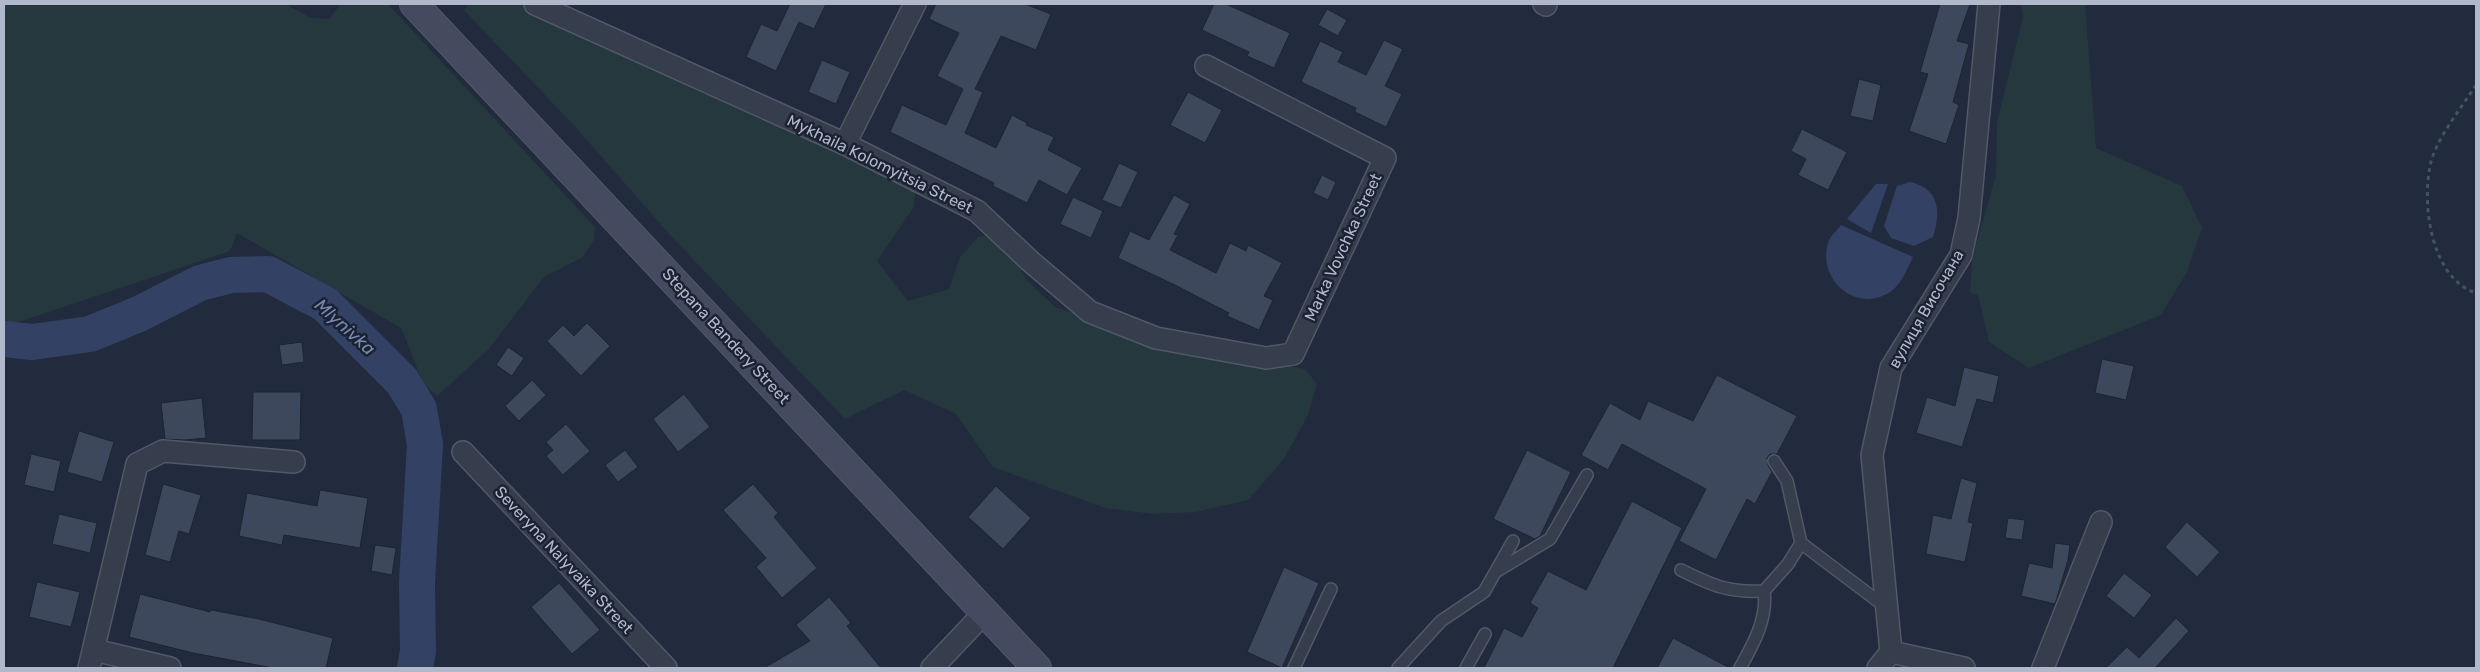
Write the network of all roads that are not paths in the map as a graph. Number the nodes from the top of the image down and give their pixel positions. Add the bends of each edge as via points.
1 (414, 4) edge
2 (535, 4) edge
3 (915, 4) edge
4 (1989, 4) edge
5 (1206, 66) dead end
6 (845, 144) junction
7 (1293, 354) joint
8 (463, 452) dead end
9 (1774, 461) dead end
10 (294, 462) dead end
11 (1587, 475) dead end
12 (2101, 522) dead end
13 (1513, 541) dead end
14 (1801, 543) junction
15 (1681, 570) dead end
16 (1495, 572) junction
17 (1331, 589) dead end
18 (1764, 591) junction
19 (1887, 608) junction
20 (985, 612) junction
21 (1485, 634) dead end
22 (1892, 652) junction
23 (91, 659) edge
24 (170, 668) edge
25 (666, 668) edge
26 (932, 668) edge
27 (1037, 668) edge
28 (1294, 668) edge
29 (1398, 668) edge
30 (1466, 668) edge
31 (1740, 668) edge
32 (1878, 668) edge
33 (1964, 668) edge
34 (2043, 668) edge

1 - 20 main road, Stepana Bandery Street
2 - 6 street, Mykhaila Kolomyitsia Street
3 - 6 street
4 - 19 street, вулиця Височана via 1969,218 1961,255 1891,368 1872,455
5 - 7 street, Marka Vovchka Street via 1384,158
6 - 7 street, Mykhaila Kolomyitsia Street via 977,211 1090,312 1156,338 1266,358
8 - 25 street, Severyna Nalyvaika Street
9 - 14 lane via 1787,481
10 - 23 street via 163,451 137,464
11 - 16 lane via 1550,539
12 - 34 street
13 - 16 lane
14 - 18 lane via 1788,564
14 - 19 lane
15 - 18 lane via 1739,592
16 - 29 lane via 1484,592 1441,621
17 - 28 lane
18 - 31 lane via 1766,605 1754,642
19 - 22 street, вулиця Височана
20 - 26 street
20 - 27 main road, Stepana Bandery Street
21 - 30 lane
22 - 32 street
22 - 33 street
23 - 24 street

